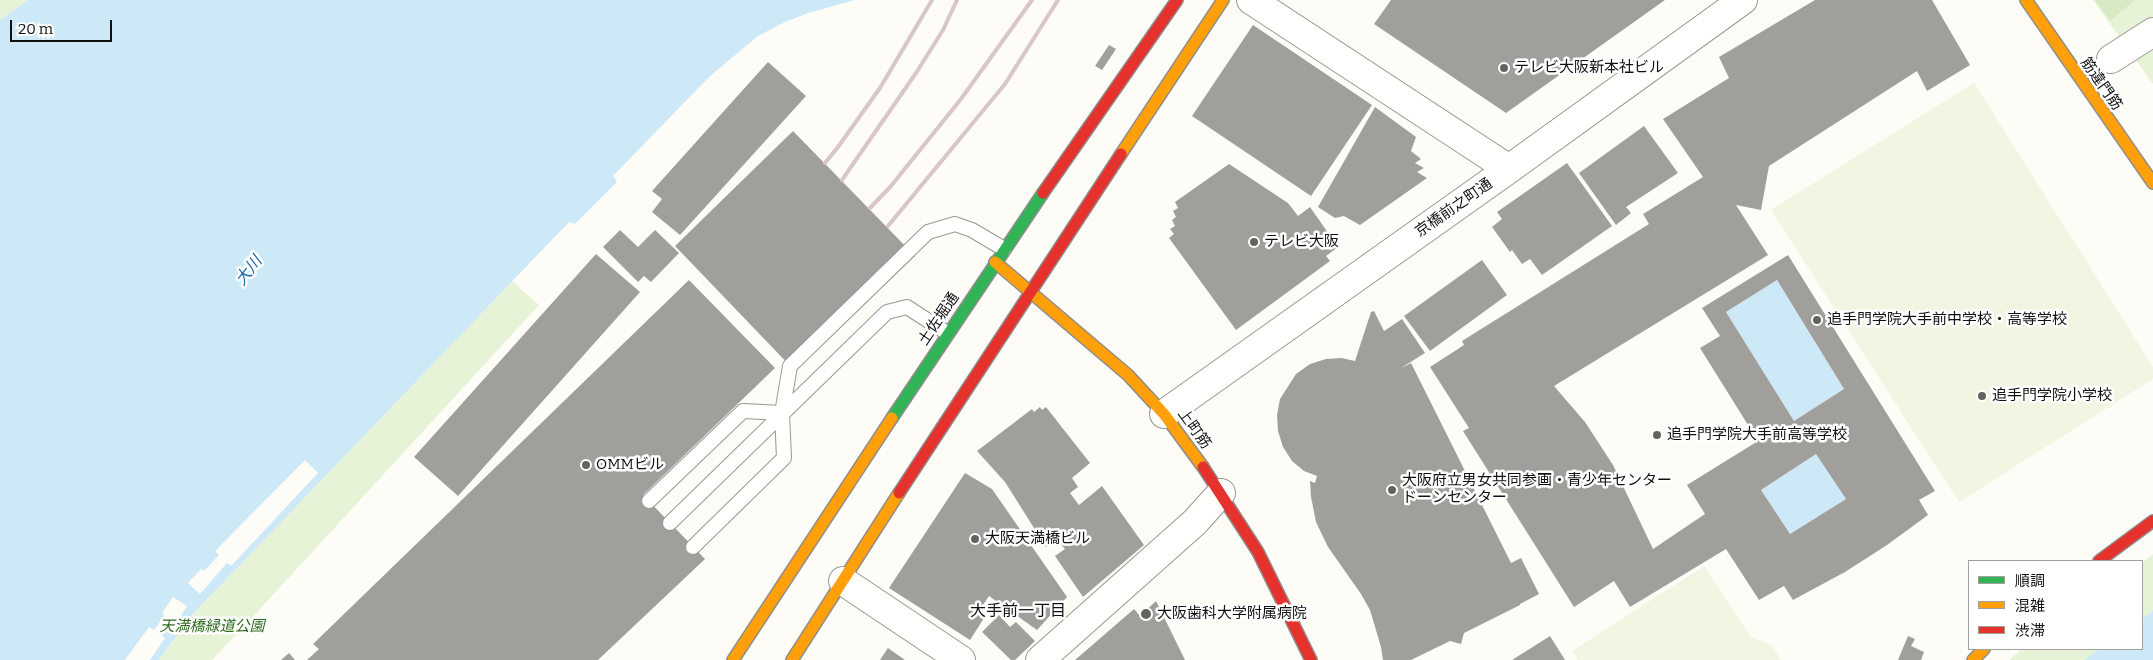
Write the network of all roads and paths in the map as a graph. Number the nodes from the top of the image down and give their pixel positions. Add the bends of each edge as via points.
1 (1177, 0) edge
2 (1223, 0) edge
3 (1251, 0) edge
4 (1743, 0) edge
5 (2026, 0) edge
6 (2153, 32) edge
7 (2111, 59) dead end
8 (1509, 169) junction
9 (2153, 184) edge
10 (1004, 249) junction
11 (995, 262) junction
12 (1030, 290) junction
13 (947, 333) junction
14 (782, 413) junction
15 (1164, 414) junction
16 (1221, 493) junction
17 (649, 501) dead end
18 (2153, 521) edge
19 (670, 523) dead end
20 (693, 546) dead end
21 (2100, 560) edge
22 (843, 581) junction
23 (1983, 650) edge
24 (733, 660) edge
25 (792, 660) edge
26 (961, 660) edge
27 (1040, 660) edge
28 (1311, 660) edge
29 (1973, 660) edge

1 - 10 main road, 土佐堀通
2 - 12 main road
3 - 8 street
4 - 8 street, 京橋前之町通
5 - 9 main road, 筋違門筋
6 - 7 street
8 - 15 street, 京橋前之町通
10 - 11 main road, 土佐堀通
10 - 14 lane via 955,224 928,232 790,366
11 - 12 main road, 上町筋
11 - 13 main road, 土佐堀通
12 - 15 main road, 上町筋 via 1128,376
12 - 22 main road
13 - 14 lane via 907,307 887,312
13 - 24 main road, 土佐堀通
14 - 17 lane via 743,411
14 - 19 lane
14 - 20 lane via 784,458
15 - 16 main road, 上町筋
16 - 27 street via 1195,522
16 - 28 main road, 上町筋 via 1258,552
18 - 21 main road
22 - 25 main road
22 - 26 street
23 - 29 main road

